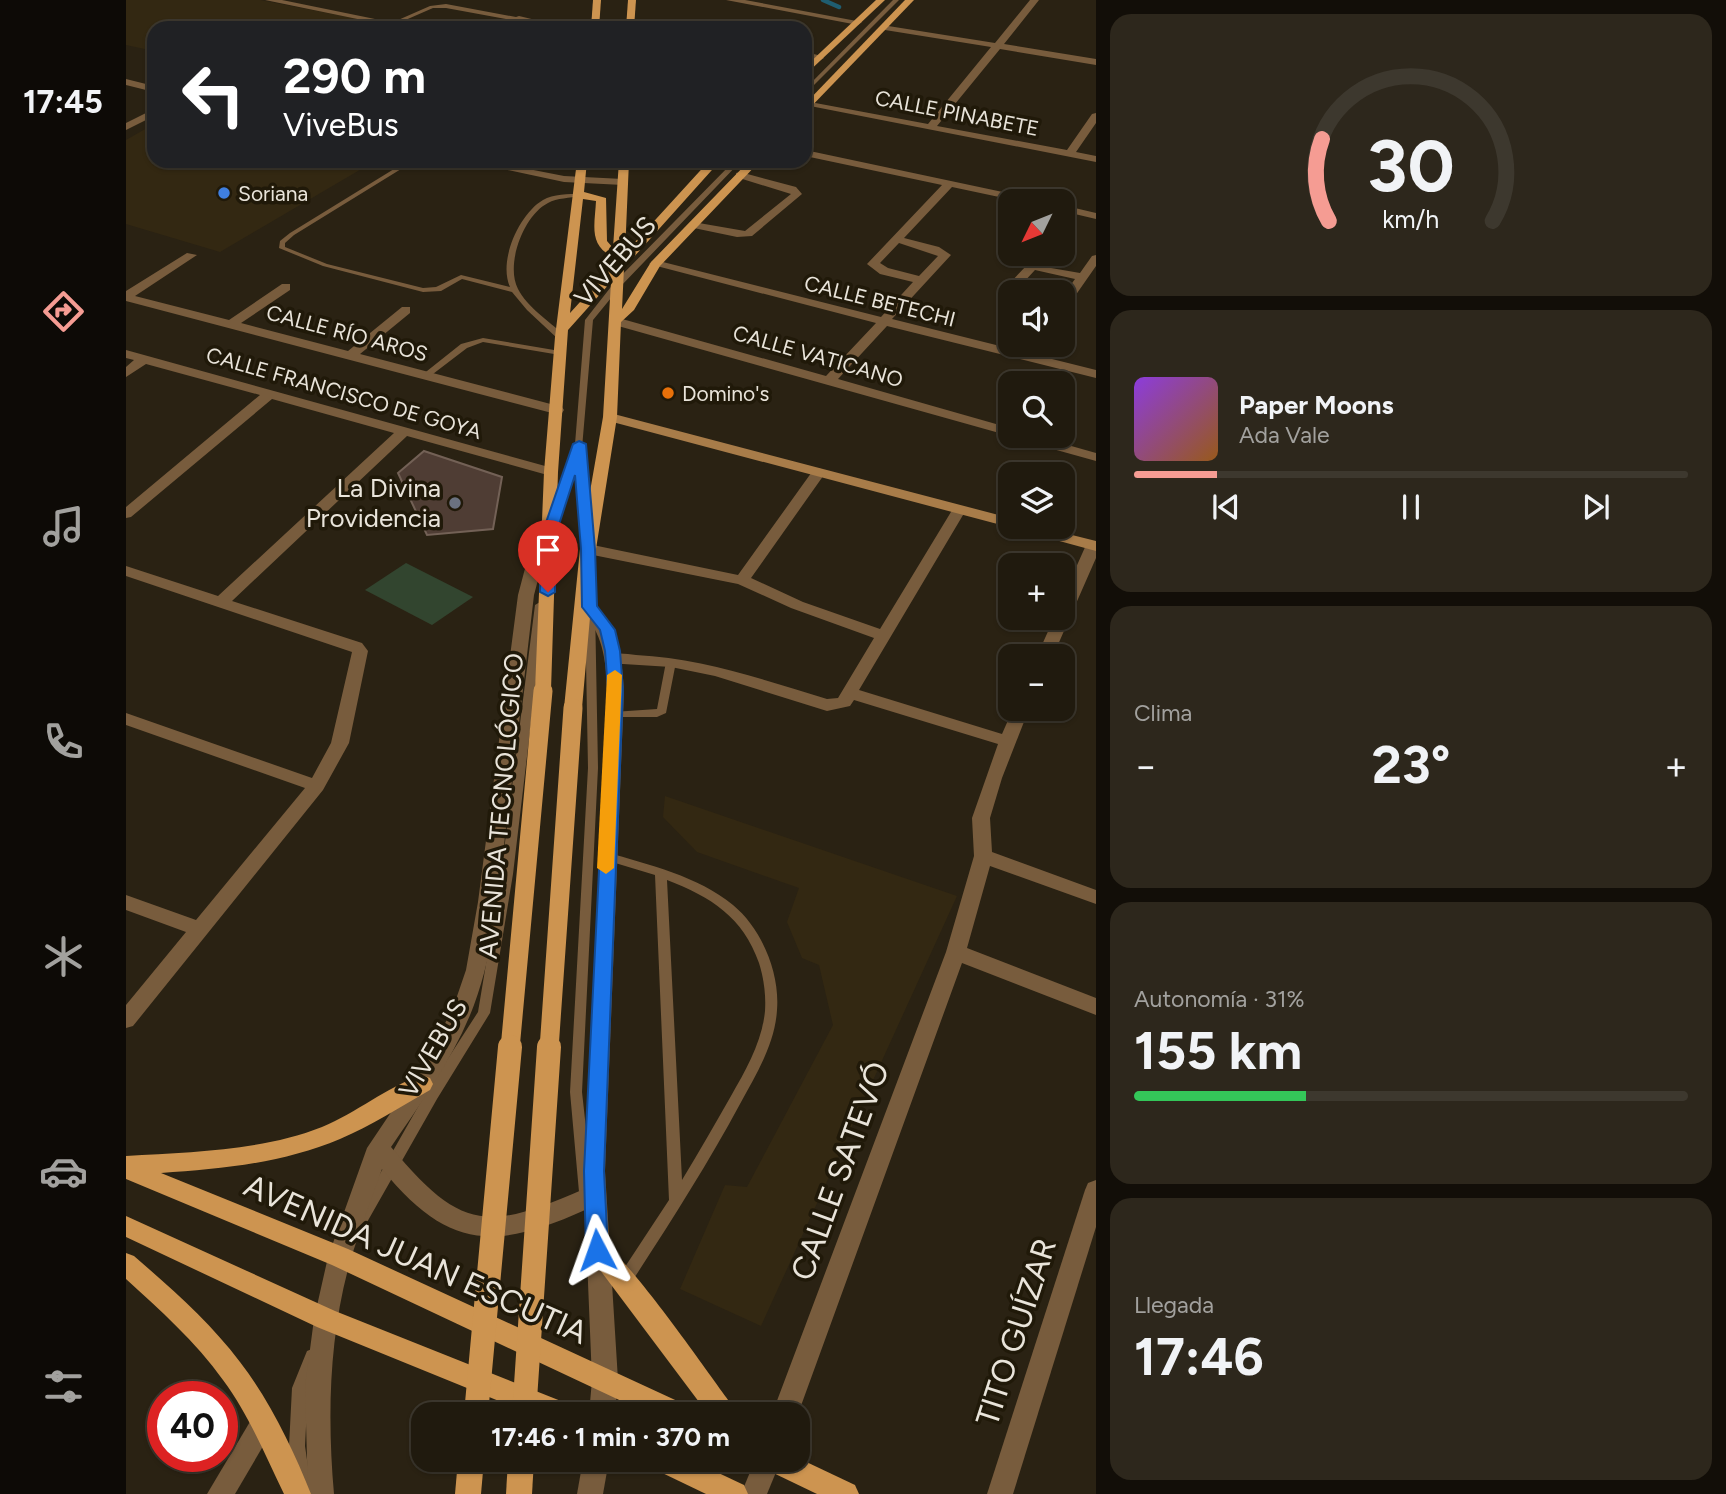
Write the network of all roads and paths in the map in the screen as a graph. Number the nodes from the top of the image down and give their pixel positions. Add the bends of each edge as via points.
1 (270, 0) edge
2 (597, 0) edge
3 (632, 0) edge
4 (730, 0) edge
5 (881, 0) edge
6 (896, 0) edge
7 (910, 0) edge
8 (1035, 0) edge
9 (519, 18) junction
10 (377, 21) edge
11 (399, 21) edge
12 (514, 21) edge
13 (533, 21) edge
14 (595, 21) edge
15 (630, 21) edge
16 (858, 22) junction
17 (885, 27) junction
18 (996, 45) junction
19 (812, 56) edge
20 (819, 58) junction
21 (1096, 62) edge
22 (812, 65) edge
23 (126, 82) edge
24 (812, 85) edge
25 (147, 87) edge
26 (812, 102) edge
27 (812, 108) edge
28 (147, 116) edge
29 (1096, 116) edge
30 (126, 127) edge
31 (930, 128) junction
32 (812, 154) edge
33 (1070, 155) junction
34 (1096, 159) edge
35 (400, 168) edge
36 (505, 168) edge
37 (581, 168) edge
38 (624, 168) edge
39 (708, 168) edge
40 (731, 168) edge
41 (748, 168) edge
42 (740, 175) junction
43 (580, 181) junction
44 (623, 181) junction
45 (950, 183) junction
46 (998, 194) edge
47 (578, 195) junction
48 (1075, 211) edge
49 (1096, 216) edge
50 (693, 225) junction
51 (895, 239) junction
52 (191, 256) dead end
53 (1096, 258) edge
54 (618, 261) junction
55 (655, 264) junction
56 (1083, 277) junction
57 (1018, 280) edge
58 (923, 281) junction
59 (617, 285) junction
60 (286, 286) dead end
61 (1075, 287) edge
62 (514, 290) junction
63 (126, 296) edge
64 (405, 310) dead end
65 (615, 321) junction
66 (883, 321) junction
67 (232, 324) junction
68 (561, 333) junction
69 (998, 344) edge
70 (560, 353) junction
71 (126, 354) edge
72 (351, 356) junction
73 (1050, 357) edge
74 (144, 359) junction
75 (126, 373) edge
76 (1096, 374) edge
77 (426, 375) junction
78 (829, 381) junction
79 (270, 394) junction
80 (557, 410) junction
81 (610, 417) junction
82 (998, 429) edge
83 (403, 432) junction
84 (579, 444) junction
85 (1064, 448) edge
86 (1096, 457) edge
87 (551, 472) junction
88 (819, 472) junction
89 (959, 510) junction
90 (126, 514) edge
91 (998, 520) edge
92 (548, 537) junction
93 (1069, 539) edge
94 (1095, 546) edge
95 (588, 549) junction
96 (126, 571) edge
97 (742, 580) junction
98 (1075, 589) edge
99 (222, 601) junction
100 (587, 603) junction
101 (885, 636) junction
102 (613, 659) junction
103 (671, 662) junction
104 (850, 693) junction
105 (613, 715) junction
106 (126, 719) edge
107 (1016, 721) edge
108 (1007, 741) junction
109 (317, 786) junction
110 (606, 856) junction
111 (983, 856) junction
112 (661, 874) junction
113 (1096, 897) edge
114 (126, 902) edge
115 (198, 929) junction
116 (956, 951) junction
117 (1096, 1007) edge
118 (126, 1020) edge
119 (422, 1084) junction
120 (385, 1157) junction
121 (126, 1167) edge
122 (1096, 1190) edge
123 (590, 1196) junction
124 (676, 1203) junction
125 (126, 1226) edge
126 (597, 1250) junction
127 (340, 1257) junction
128 (126, 1264) edge
129 (624, 1280) junction
130 (326, 1319) junction
131 (605, 1380) junction
132 (477, 1402) edge
133 (525, 1402) edge
134 (532, 1402) edge
135 (603, 1402) edge
136 (652, 1402) edge
137 (714, 1402) edge
138 (789, 1402) edge
139 (263, 1424) junction
140 (470, 1472) edge
141 (520, 1472) edge
142 (594, 1472) edge
143 (601, 1472) edge
144 (688, 1472) edge
145 (763, 1472) edge
146 (799, 1472) edge
147 (220, 1494) edge
148 (298, 1494) edge
149 (304, 1494) edge
150 (321, 1494) edge
151 (468, 1494) edge
152 (519, 1494) edge
153 (590, 1494) edge
154 (602, 1494) edge
155 (735, 1494) edge
156 (754, 1494) edge
157 (846, 1494) edge
158 (1000, 1494) edge

1 - 10 street
2 - 14 main road
3 - 15 main road
4 - 16 street
5 - 16 main road
6 - 24 lane
7 - 17 main road
8 - 18 street
9 - 11 lane via 443,6
9 - 12 lane
9 - 13 lane
16 - 20 main road
17 - 18 street
17 - 26 main road
18 - 21 street
18 - 31 street
19 - 20 street
20 - 22 main road
23 - 25 street
27 - 31 street, CALLE PINABETE
28 - 30 street
29 - 33 street
31 - 33 street, CALLE PINABETE
32 - 45 street
33 - 34 street, CALLE PINABETE
35 - 62 lane via 292,234 282,248 325,265 423,290 438,289 461,277
36 - 43 street
37 - 43 main road, AVENIDA TECNOLÓGICO
38 - 44 main road
39 - 54 main road
40 - 59 lane, VIVEBUS
41 - 42 main road
42 - 50 main road
42 - 50 street via 797,194 748,234
43 - 44 street
43 - 47 main road, AVENIDA TECNOLÓGICO
44 - 54 main road
45 - 46 street
45 - 51 street
47 - 54 main road via 601,198 601,242
47 - 62 lane via 549,200 528,217 510,258
47 - 68 main road, AVENIDA TECNOLÓGICO
48 - 49 street
50 - 55 main road
51 - 58 street via 944,253
51 - 58 street via 874,260 874,267
52 - 63 street
53 - 56 street
54 - 59 main road
54 - 68 main road
55 - 65 main road via 628,310
55 - 66 street, CALLE BETECHI
56 - 57 street via 1032,266
56 - 61 street
58 - 66 street
59 - 65 main road
59 - 84 lane, VIVEBUS via 589,320
60 - 67 street
62 - 68 lane
63 - 67 street, CALLE RÍO AROS
64 - 72 street
65 - 78 street, CALLE VATICANO
65 - 81 main road
66 - 69 street, CALLE BETECHI
66 - 78 street
67 - 72 street, CALLE RÍO AROS
68 - 70 main road, AVENIDA TECNOLÓGICO
70 - 77 lane via 483,340 464,346
70 - 80 main road, AVENIDA TECNOLÓGICO
71 - 74 street, CALLE FRANCISCO DE GOYA
72 - 77 street, CALLE RÍO AROS
73 - 76 street, CALLE BETECHI
74 - 75 street
74 - 79 street, CALLE FRANCISCO DE GOYA
77 - 80 street, CALLE RÍO AROS
78 - 82 street, CALLE VATICANO
79 - 83 street, CALLE FRANCISCO DE GOYA
79 - 90 street
80 - 87 main road, AVENIDA TECNOLÓGICO
81 - 88 main road
81 - 95 main road
83 - 87 street, CALLE FRANCISCO DE GOYA
83 - 99 street
84 - 92 lane, VIVEBUS
84 - 95 lane
85 - 86 street
87 - 92 main road, AVENIDA TECNOLÓGICO
88 - 89 main road
88 - 97 street
89 - 91 main road
89 - 101 street
92 - 119 street via 535,561 526,596 476,970 463,1007
92 - 120 lane, VIVEBUS via 507,874 484,1013
92 - 132 main road, AVENIDA TECNOLÓGICO, bridge via 543,690
93 - 94 main road
94 - 98 street
95 - 97 street
95 - 100 main road
96 - 99 street
97 - 101 street
99 - 109 street via 360,649 340,743
100 - 102 street via 608,630
100 - 123 lane via 593,768 576,1092
100 - 133 main road, bridge via 573,708
101 - 104 street
102 - 103 street
102 - 105 street
103 - 104 street via 727,673 827,705 840,705
103 - 105 lane via 662,712
104 - 108 street
105 - 110 street
106 - 109 street
107 - 108 street
108 - 111 street via 981,818
109 - 115 street
110 - 112 lane
110 - 123 street
111 - 113 street
111 - 116 street
112 - 124 lane
112 - 124 lane via 705,892 744,924 764,966 771,1010 764,1043 749,1075
114 - 115 street
115 - 118 street
116 - 117 street
116 - 138 street, CALLE SATEVÓ
119 - 120 street
119 - 121 main road via 318,1138 273,1150
120 - 123 street via 420,1198 443,1215 470,1225 500,1228 528,1223
120 - 127 street
121 - 127 main road, AVENIDA JUAN ESCUTIA
122 - 158 street, TITO GUÍZAR
123 - 126 street
123 - 131 lane
124 - 129 lane
125 - 130 main road
126 - 129 main road
126 - 131 street
127 - 130 street
127 - 131 main road, AVENIDA JUAN ESCUTIA
128 - 139 main road via 231,1370
129 - 137 main road
130 - 134 main road
130 - 149 lane via 300,1388 297,1446
130 - 150 street via 318,1387
131 - 135 street
131 - 136 main road, AVENIDA JUAN ESCUTIA
139 - 147 street
139 - 148 main road
140 - 151 main road
141 - 152 main road
142 - 153 street
143 - 154 lane
144 - 155 main road
145 - 156 street
146 - 157 main road

